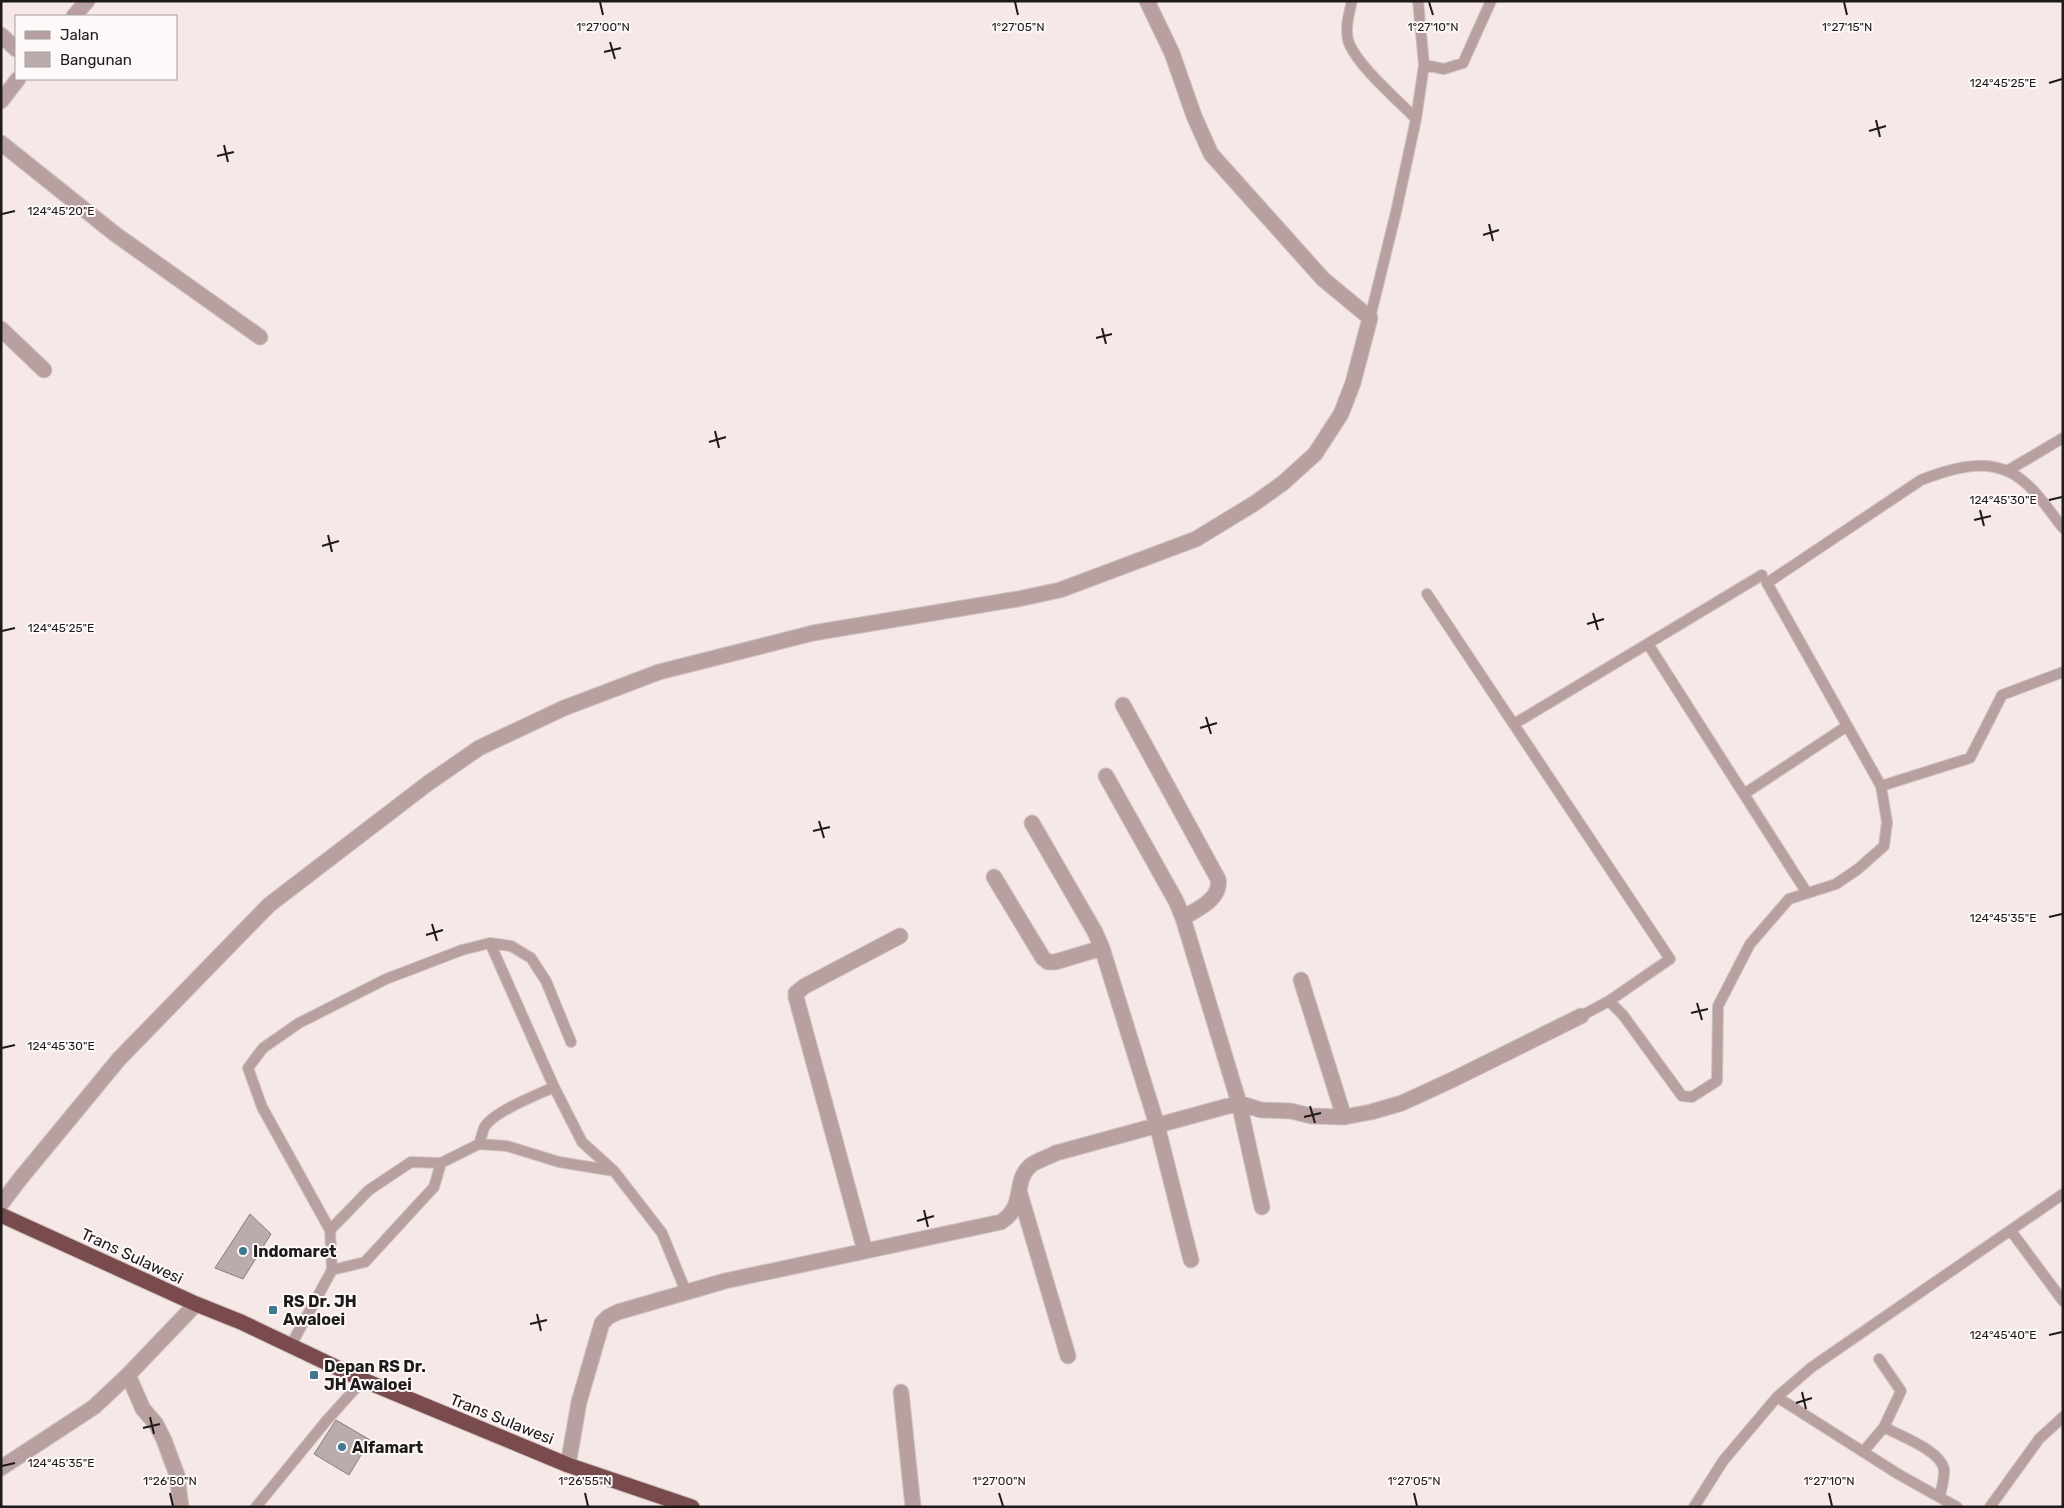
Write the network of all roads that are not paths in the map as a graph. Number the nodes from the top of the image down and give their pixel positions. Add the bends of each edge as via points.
1 (87, 1) edge
2 (1147, 1) edge
3 (1352, 1) edge
4 (1418, 1) edge
5 (1491, 1) edge
6 (75, 15) edge
7 (1, 35) edge
8 (15, 48) edge
9 (1424, 65) junction
10 (17, 80) edge
11 (1, 101) edge
12 (1416, 119) junction
13 (1, 143) edge
14 (1370, 318) junction
15 (1, 329) edge
16 (260, 337) dead end
17 (44, 370) dead end
18 (2063, 438) edge
19 (2007, 470) junction
20 (2063, 528) edge
21 (1762, 575) dead end
22 (1427, 594) dead end
23 (1648, 644) junction
24 (2063, 672) edge
25 (1123, 705) dead end
26 (1514, 724) junction
27 (1847, 726) junction
28 (1106, 776) dead end
29 (1880, 786) junction
30 (1744, 794) junction
31 (1032, 823) dead end
32 (994, 877) dead end
33 (1807, 893) junction
34 (1183, 918) junction
35 (900, 936) dead end
36 (490, 943) junction
37 (1102, 948) junction
38 (1301, 980) dead end
39 (1609, 1001) junction
40 (1581, 1016) joint
41 (571, 1042) dead end
42 (554, 1087) junction
43 (1239, 1103) junction
44 (1344, 1117) junction
45 (1157, 1125) junction
46 (479, 1144) junction
47 (441, 1163) junction
48 (614, 1172) junction
49 (1019, 1192) junction
50 (2063, 1194) edge
51 (1, 1204) edge
52 (1262, 1207) dead end
53 (1, 1215) edge
54 (330, 1230) junction
55 (2011, 1231) junction
56 (865, 1251) junction
57 (1191, 1260) dead end
58 (332, 1270) junction
59 (686, 1292) junction
60 (2063, 1301) edge
61 (196, 1304) junction
62 (290, 1345) junction
63 (1068, 1356) dead end
64 (1879, 1359) dead end
65 (128, 1375) junction
66 (363, 1380) junction
67 (901, 1392) dead end
68 (1777, 1397) junction
69 (2063, 1417) edge
70 (1884, 1427) junction
71 (1864, 1452) junction
72 (568, 1465) junction
73 (1, 1468) edge
74 (1940, 1497) junction
75 (181, 1507) edge
76 (256, 1507) edge
77 (692, 1507) edge
78 (913, 1507) edge
79 (1694, 1507) edge
80 (1957, 1507) edge
81 (1990, 1507) edge

1 - 6 street
2 - 14 street via 1172,54 1211,154 1323,279
3 - 12 lane via 1347,23 1348,39 1356,55
4 - 9 lane
5 - 9 lane via 1463,64 1444,69
7 - 8 street
9 - 12 lane
10 - 11 street
12 - 14 lane
13 - 16 street via 115,234
14 - 51 street via 1342,414 1314,454 1284,483 1196,539 1060,590 813,633 659,672 564,708 479,748 269,905 119,1059
15 - 17 street
18 - 19 lane
19 - 20 lane via 2034,492
19 - 27 lane via 1970,467 1945,470 1921,480 1767,584
21 - 23 lane
22 - 26 lane
23 - 26 lane
23 - 30 lane
24 - 29 lane via 2002,695 1970,758
25 - 34 street via 1218,880 1219,889 1211,900
26 - 39 lane via 1670,959
27 - 29 lane
27 - 30 lane
28 - 34 street
29 - 33 lane via 1888,822 1884,846 1836,884
30 - 33 lane
31 - 37 street
32 - 37 street via 1048,962
33 - 39 lane via 1789,899 1750,944 1718,1006 1717,1081 1692,1097 1682,1096 1623,1015
34 - 43 street
35 - 56 street via 796,993
36 - 41 lane via 511,946 531,958 546,982
36 - 42 lane
36 - 54 lane via 462,950 386,980 299,1023 263,1048 248,1068 262,1107
37 - 45 street
38 - 44 street
39 - 40 lane
40 - 44 street via 1402,1103
42 - 46 lane via 492,1119 484,1128
42 - 48 lane via 582,1142
43 - 44 street via 1261,1110
43 - 45 street
43 - 52 street
45 - 49 street via 1056,1153 1032,1164
45 - 57 street
46 - 47 lane
46 - 48 lane via 507,1146 559,1162
47 - 54 lane via 411,1162 368,1190
47 - 58 lane via 434,1187 365,1262
48 - 59 lane via 662,1233
49 - 56 street via 1015,1209 1000,1222
49 - 63 street
50 - 55 lane
53 - 61 highway, Trans Sulawesi
54 - 58 lane
55 - 60 lane
55 - 68 lane via 1812,1367
56 - 59 street
58 - 62 lane
59 - 72 street via 618,1312 602,1323 579,1402
61 - 62 highway, Trans Sulawesi
61 - 65 street
62 - 66 highway, Trans Sulawesi
64 - 70 lane via 1901,1391
65 - 73 street via 94,1407
65 - 75 street via 143,1410 156,1424 164,1440 177,1475
66 - 72 highway, Trans Sulawesi
66 - 76 lane
67 - 78 street
68 - 71 lane
68 - 79 lane via 1723,1461
69 - 81 lane via 2039,1439
70 - 71 lane
70 - 74 lane via 1932,1452 1942,1464
71 - 74 lane
72 - 77 highway, Trans Sulawesi
74 - 80 lane

